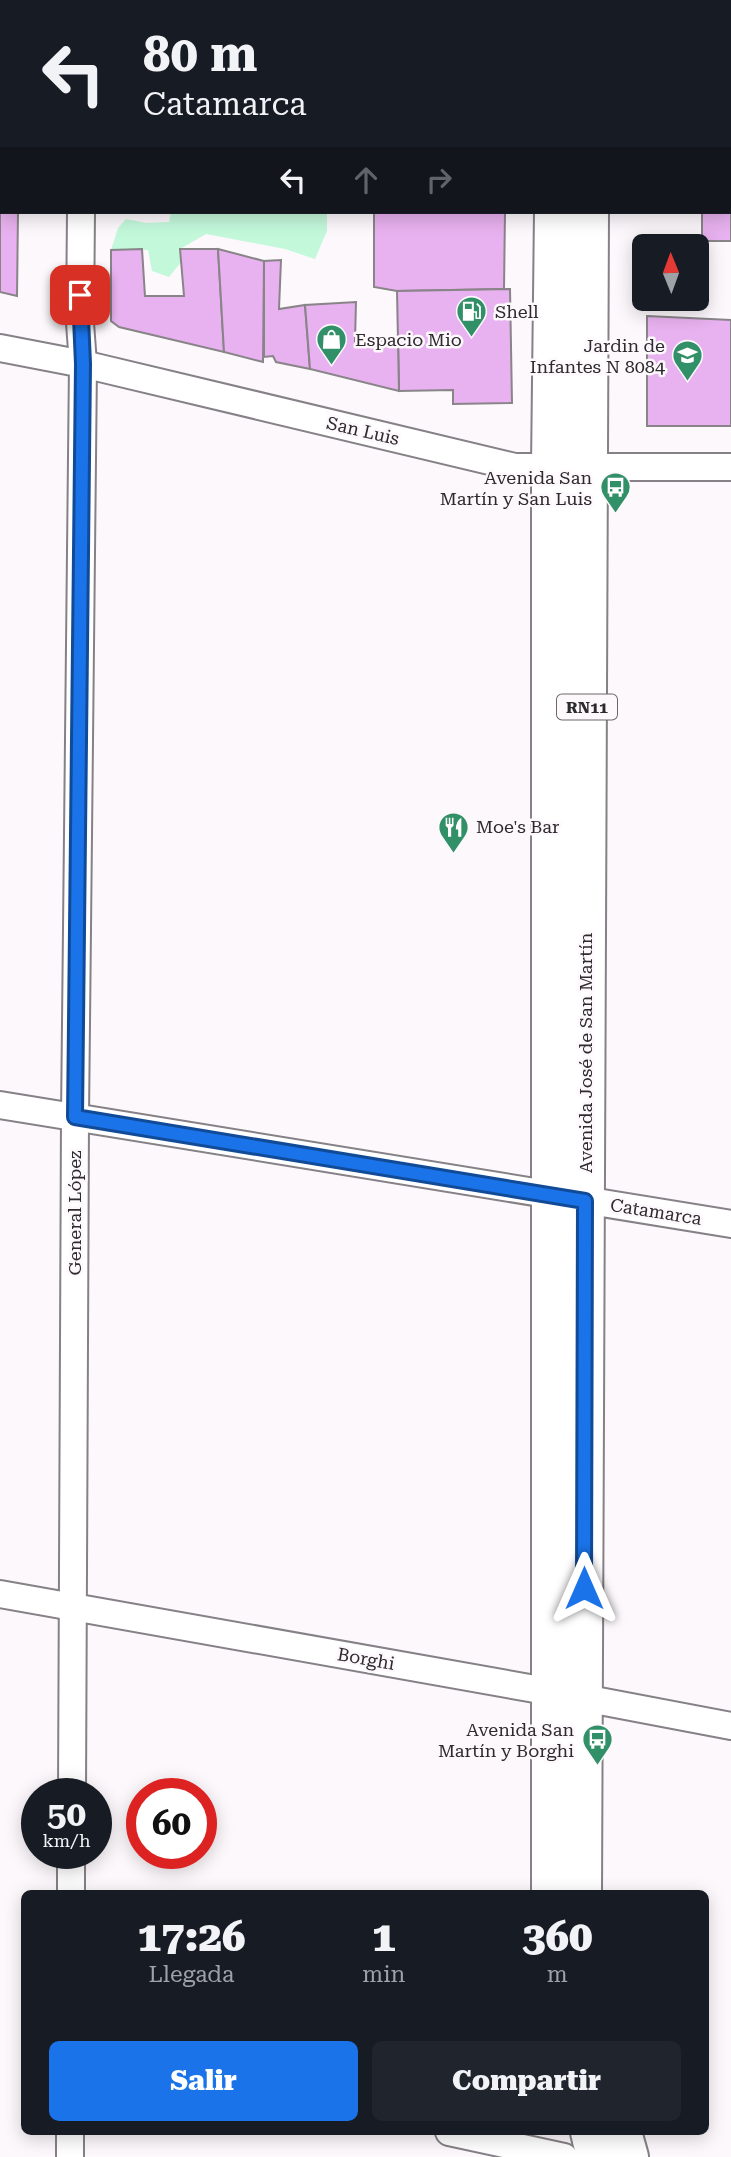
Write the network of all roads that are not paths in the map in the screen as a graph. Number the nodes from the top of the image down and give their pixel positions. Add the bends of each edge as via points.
1 (81, 214) edge
2 (554, 214) edge
3 (589, 214) edge
4 (0, 348) edge
5 (83, 364) junction
6 (551, 467) junction
7 (731, 467) edge
8 (589, 468) junction
9 (0, 1105) edge
10 (75, 1117) junction
11 (569, 1199) junction
12 (731, 1223) edge
13 (0, 1594) edge
14 (73, 1606) junction
15 (568, 1695) junction
16 (731, 1726) edge
17 (72, 1778) edge
18 (71, 1869) edge
19 (71, 1890) edge
20 (551, 1890) edge
21 (582, 1890) edge
22 (70, 2135) edge
23 (462, 2135) edge
24 (591, 2135) edge
25 (623, 2135) edge
26 (555, 2156) edge
27 (70, 2157) edge
28 (597, 2157) edge
29 (629, 2157) edge

1 - 5 street, General López
2 - 6 main road, Avenida José de San Martín / RN11
3 - 8 main road, Avenida José de San Martín / RN11
4 - 5 street, San Luis
5 - 6 street, San Luis via 515,467
5 - 10 street, General López
6 - 8 street, San Luis
6 - 11 main road, Avenida José de San Martín / RN11
7 - 8 street, San Luis
8 - 11 main road, Avenida José de San Martín / RN11
9 - 10 street, Catamarca
10 - 11 street, Catamarca
10 - 14 street, General López
11 - 12 street, Catamarca
11 - 15 main road, Avenida José de San Martín / RN11
13 - 14 street, Borghi
14 - 15 street, Borghi
14 - 17 street, General López
15 - 16 street, Borghi
15 - 20 main road, Avenida José de San Martín / RN11
15 - 21 main road, Avenida José de San Martín / RN11
18 - 19 street
22 - 27 street
23 - 26 street
24 - 28 main road
25 - 29 main road

